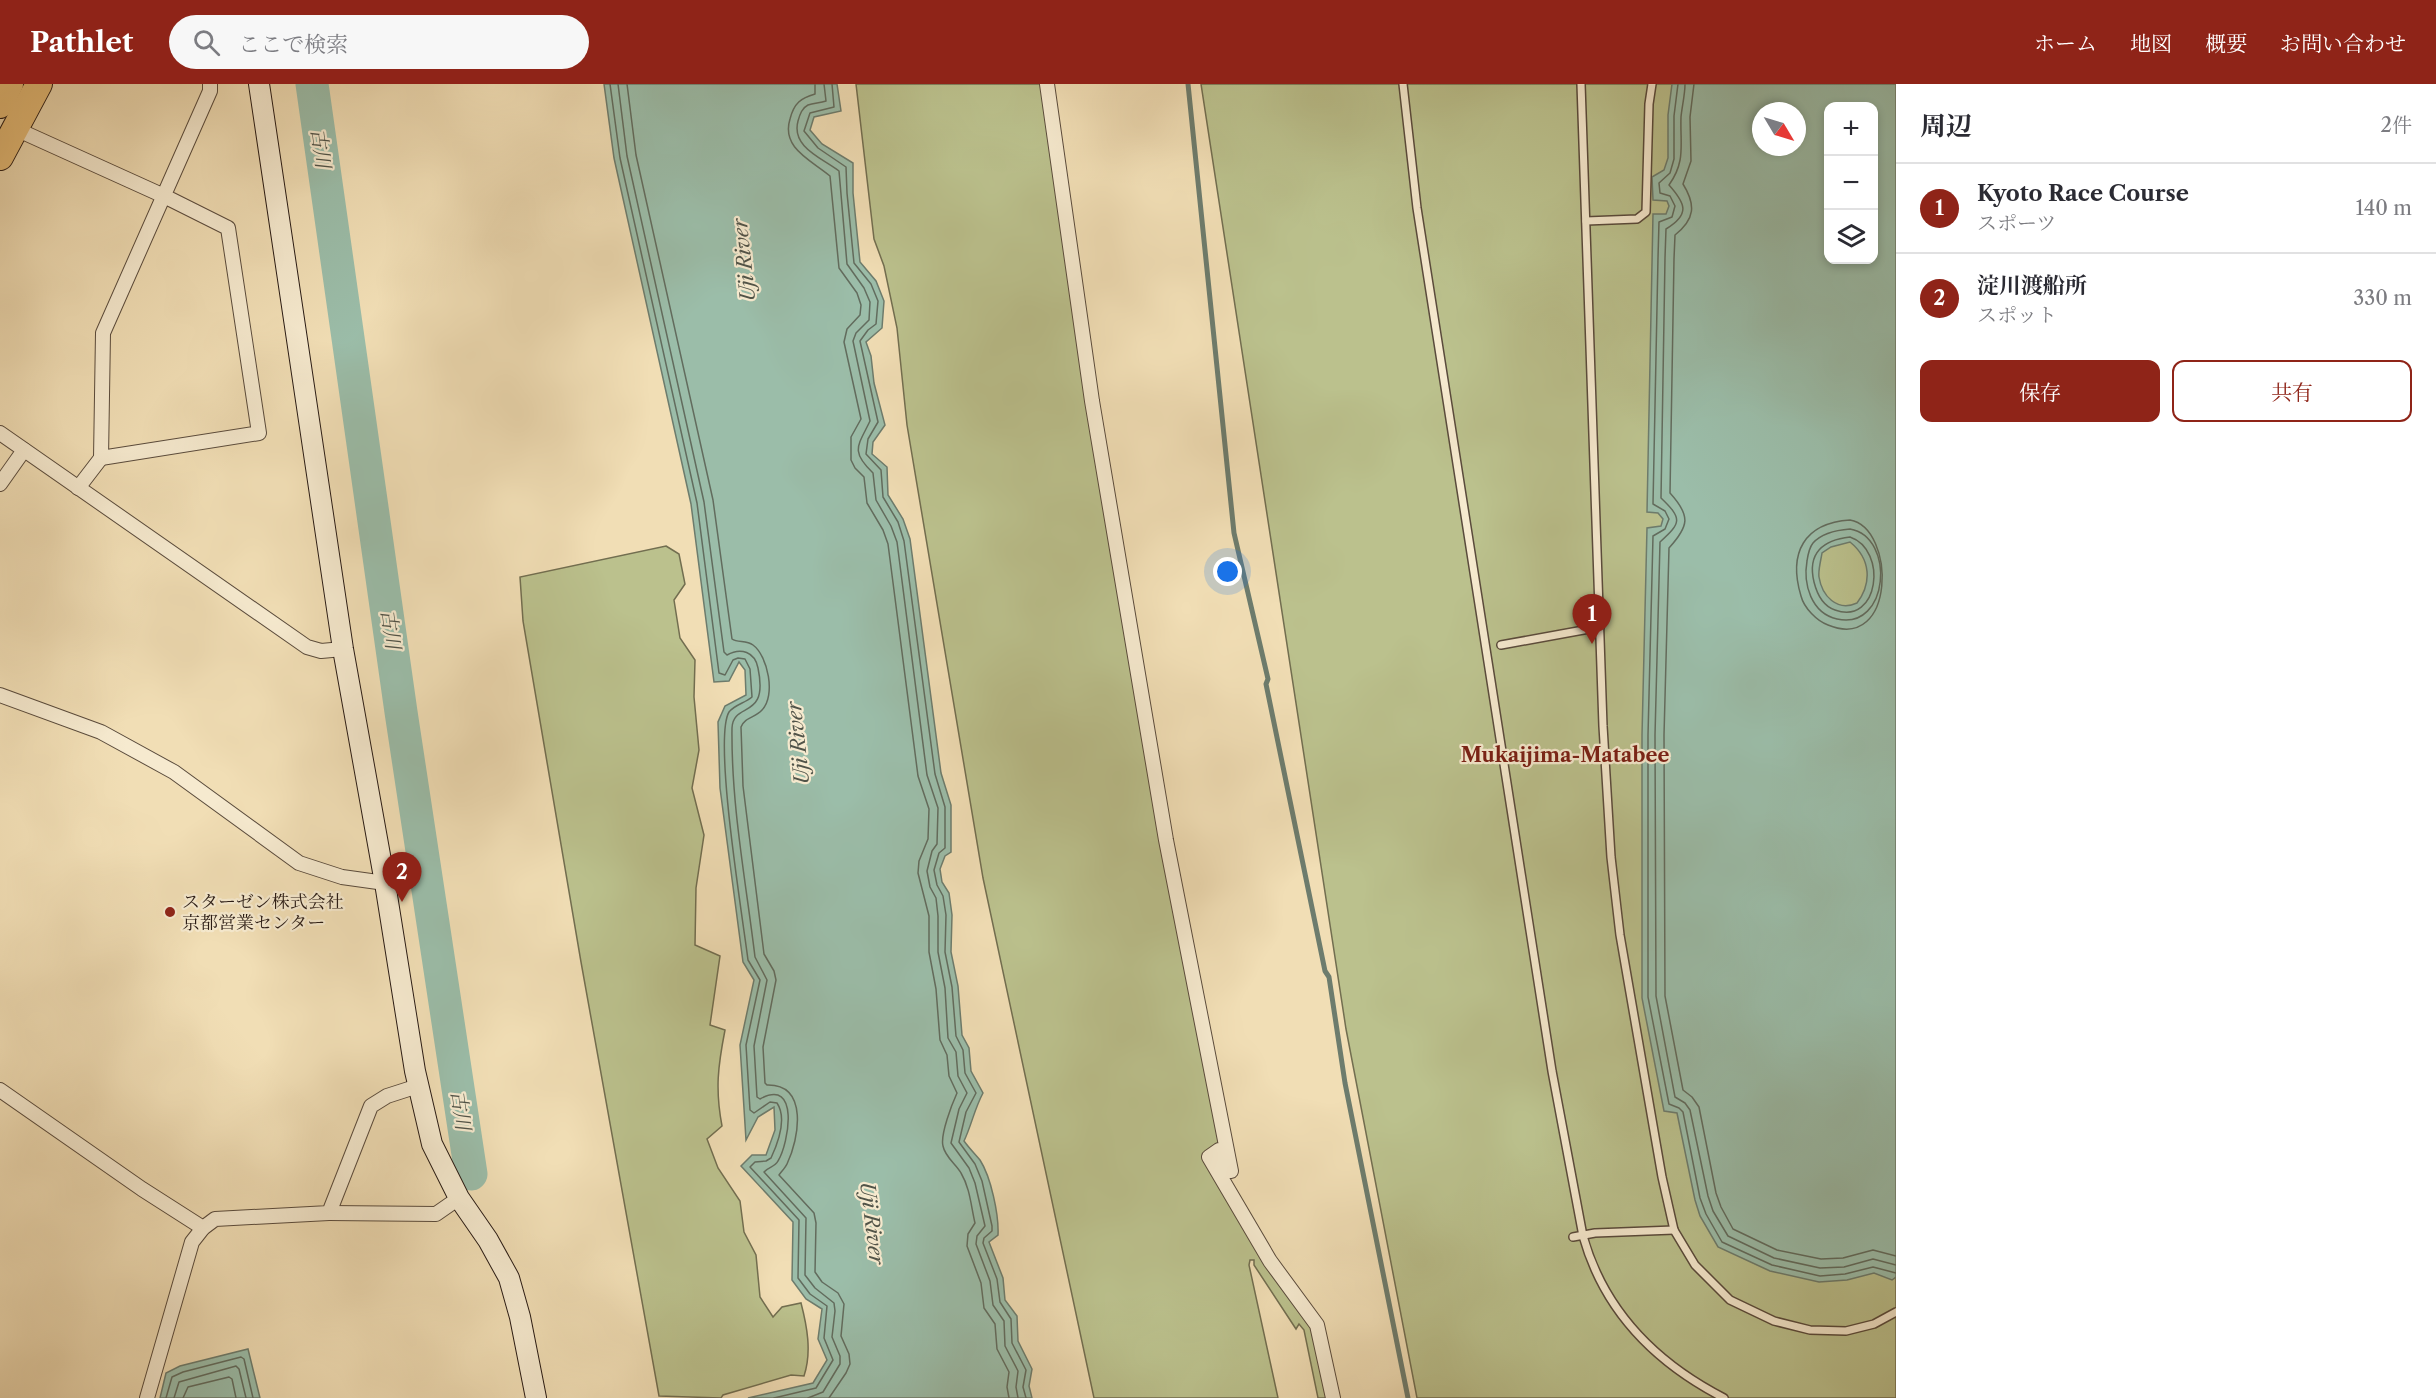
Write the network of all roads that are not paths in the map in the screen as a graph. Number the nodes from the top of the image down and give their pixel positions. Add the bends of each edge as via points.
1 (10, 84) edge
2 (39, 84) edge
3 (210, 84) edge
4 (259, 84) edge
5 (1047, 84) edge
6 (1402, 84) edge
7 (1581, 84) edge
8 (1652, 84) edge
9 (0, 105) edge
10 (16, 129) junction
11 (0, 157) edge
12 (164, 196) junction
13 (1586, 221) junction
14 (0, 433) edge
15 (24, 450) junction
16 (101, 458) junction
17 (0, 483) edge
18 (78, 488) junction
19 (1600, 627) junction
20 (1501, 645) dead end
21 (343, 649) junction
22 (0, 695) edge
23 (385, 883) junction
24 (418, 1086) junction
25 (0, 1090) edge
26 (459, 1198) junction
27 (329, 1214) junction
28 (203, 1228) junction
29 (1674, 1230) junction
30 (1582, 1236) junction
31 (1573, 1237) dead end
32 (1896, 1312) edge
33 (147, 1398) edge
34 (536, 1398) edge
35 (1333, 1398) edge
36 (1724, 1398) edge

1 - 9 highway
2 - 10 highway
3 - 12 street via 210,92
4 - 21 street
5 - 35 street via 1094,413 1166,840 1231,1171 1219,1150 1209,1157 1270,1261 1317,1325
6 - 30 lane via 1417,208 1552,1071
7 - 13 lane
8 - 13 lane via 1646,212 1637,219
10 - 11 highway
10 - 12 street
12 - 16 street via 103,333
12 - 16 street via 228,228 260,433
13 - 19 lane
14 - 15 street
15 - 17 street
15 - 18 street
16 - 18 street
18 - 21 street via 307,647 321,651
19 - 20 lane
19 - 29 lane via 1611,857 1620,935
21 - 23 street
22 - 23 street via 101,732 174,772 299,864 342,877
23 - 24 street
24 - 26 street via 432,1144
24 - 27 street via 371,1106
25 - 28 street
26 - 27 street via 436,1215
26 - 34 street via 509,1278
27 - 28 street via 215,1219
28 - 33 street via 192,1242
29 - 30 lane
29 - 32 lane via 1695,1265 1730,1300 1774,1321 1810,1330 1846,1331 1874,1324
30 - 31 lane
30 - 36 lane via 1606,1294 1635,1332 1666,1361

